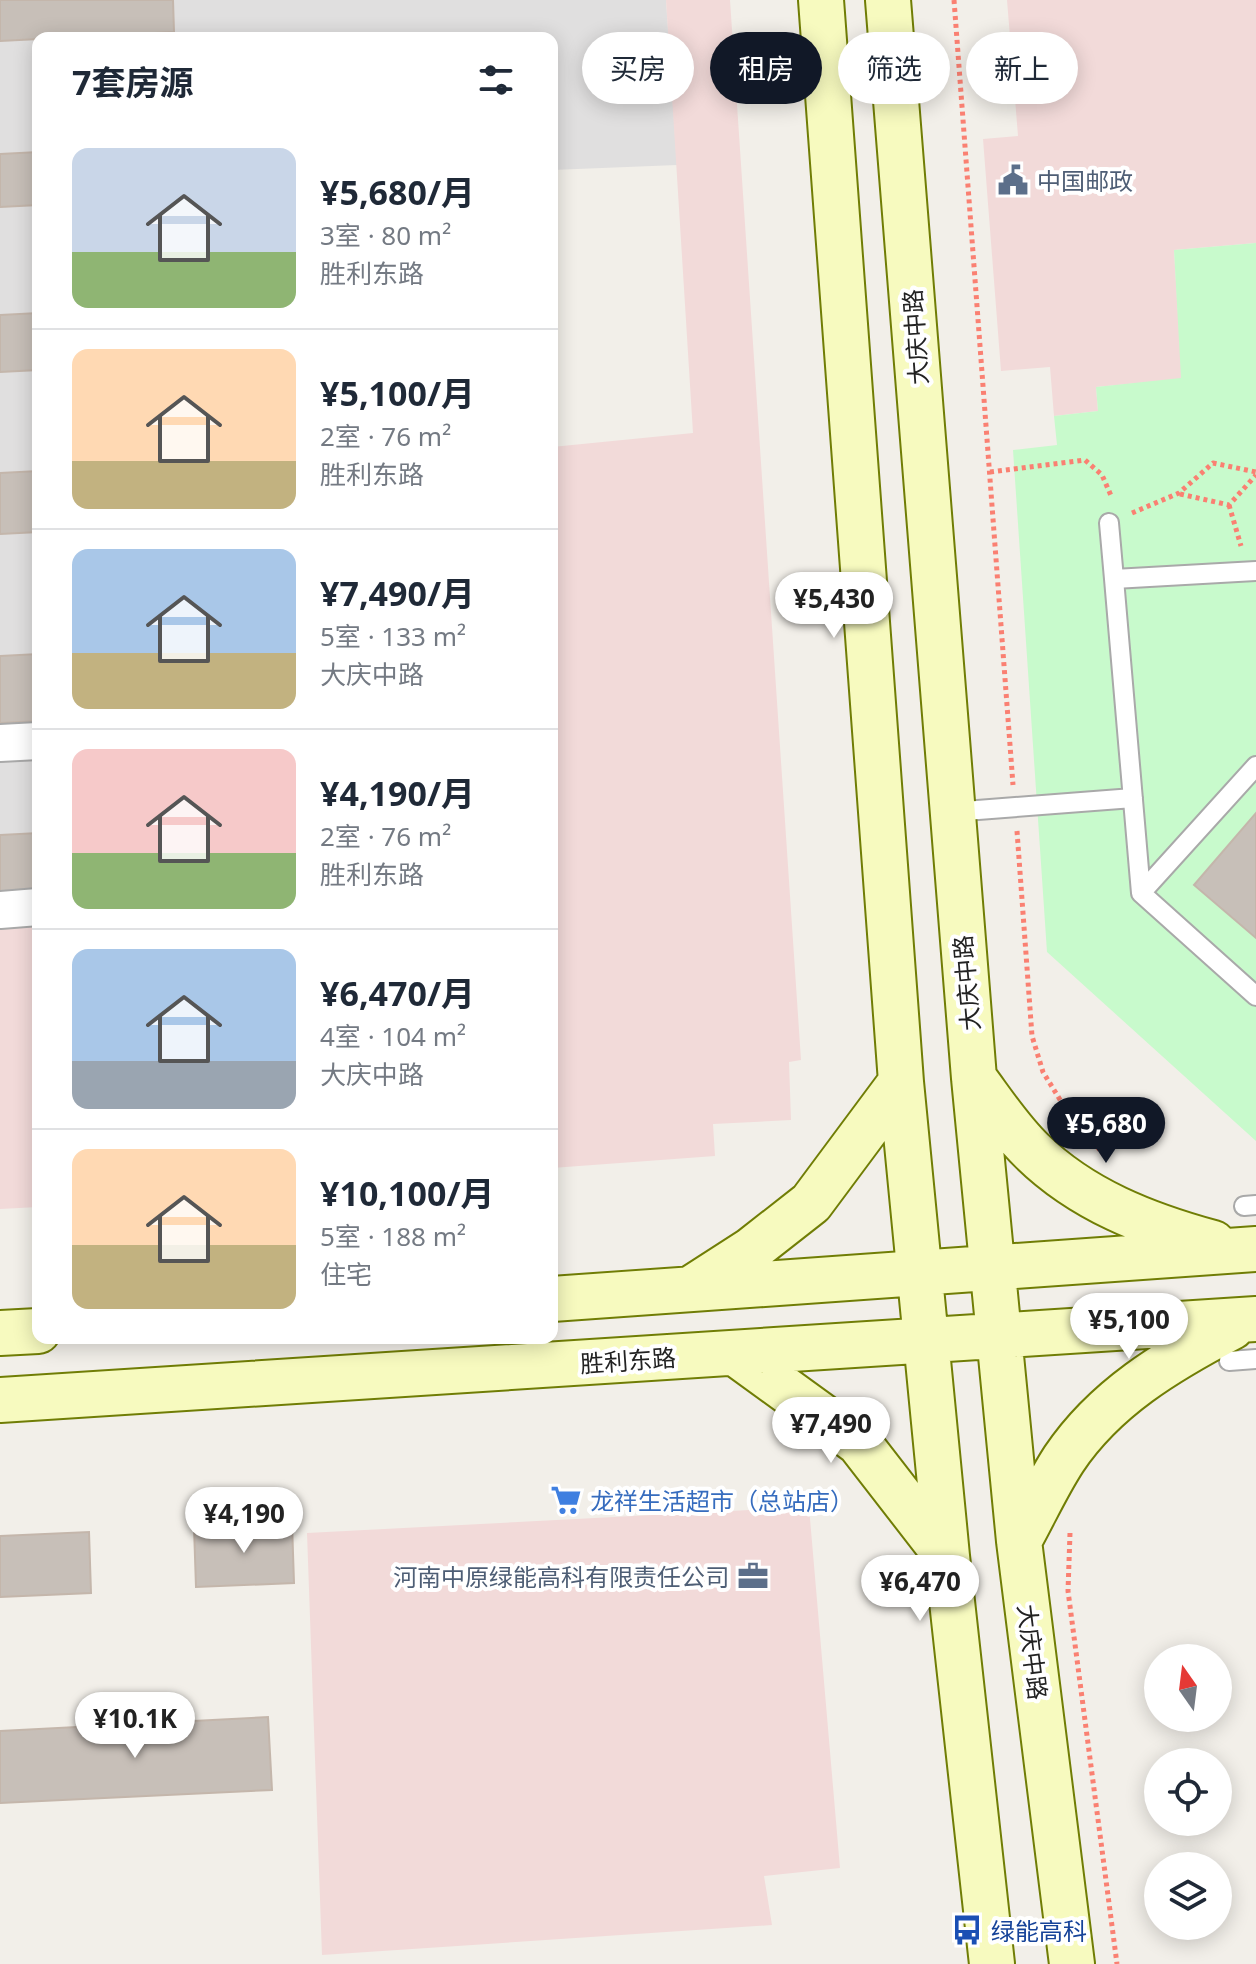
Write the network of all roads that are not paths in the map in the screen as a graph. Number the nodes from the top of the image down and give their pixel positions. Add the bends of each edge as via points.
1 (821, 0) edge
2 (888, 0) edge
3 (1109, 523) road end
4 (1252, 571) edge
5 (1114, 579) junction
6 (32, 741) edge
7 (0, 743) edge
8 (1256, 766) edge
9 (1133, 798) junction
10 (952, 812) junction
11 (1141, 893) junction
12 (32, 907) edge
13 (0, 910) edge
14 (1256, 996) edge
15 (974, 1078) junction
16 (901, 1082) junction
17 (1247, 1250) edge
18 (992, 1270) junction
19 (919, 1275) junction
20 (688, 1291) junction
21 (558, 1299) edge
22 (32, 1331) edge
23 (1253, 1332) edge
24 (0, 1333) edge
25 (998, 1336) junction
26 (926, 1341) junction
27 (735, 1353) junction
28 (1229, 1361) dead end
29 (0, 1400) edge
30 (1019, 1541) junction
31 (947, 1556) junction
32 (992, 1964) edge
33 (1072, 1964) edge

1 - 16 main road
2 - 10 main road, 大庆中路
3 - 5 lane
4 - 5 lane
5 - 9 lane
6 - 7 street
8 - 11 lane
9 - 10 lane
9 - 11 lane
10 - 15 main road, 大庆中路
11 - 14 lane
12 - 13 street
15 - 17 main road via 1032,1151 1092,1197 1157,1227
15 - 18 main road, 大庆中路
16 - 19 main road
16 - 20 main road via 811,1203
17 - 18 main road
18 - 19 main road
18 - 25 main road, 大庆中路
19 - 20 main road
19 - 26 main road
20 - 21 main road
22 - 24 main road
23 - 25 main road, 胜利东路
23 - 28 lane
23 - 30 main road via 1171,1358 1110,1404 1064,1459
25 - 26 main road, 胜利东路
25 - 30 main road, 大庆中路
26 - 27 main road, 胜利东路
26 - 31 main road
27 - 29 main road, 胜利东路
27 - 31 main road via 859,1443
30 - 33 main road, 大庆中路
31 - 32 main road

